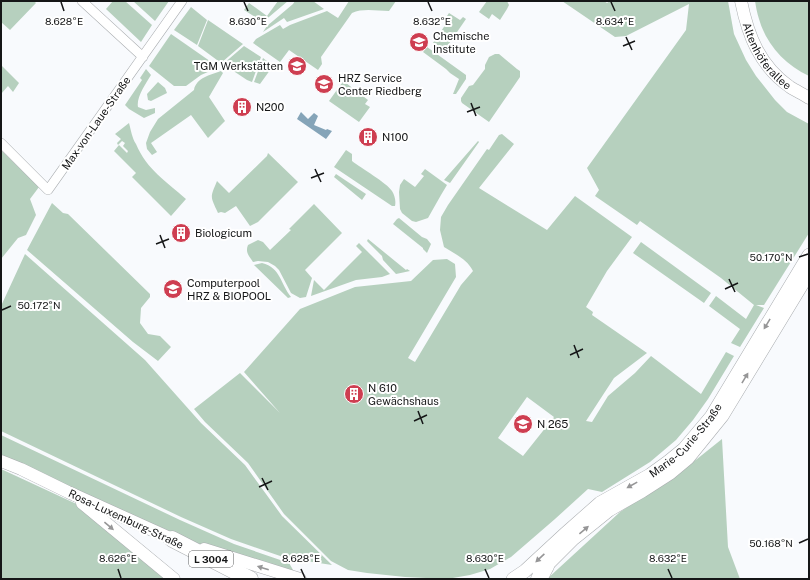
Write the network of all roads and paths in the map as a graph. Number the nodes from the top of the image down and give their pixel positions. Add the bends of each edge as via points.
1 (82, 1) edge
2 (182, 1) edge
3 (741, 1) edge
4 (143, 57) junction
5 (809, 98) edge
6 (1, 143) edge
7 (809, 255) edge
8 (809, 273) edge
9 (1, 461) edge
10 (68, 492) junction
11 (172, 539) junction
12 (542, 573) edge
13 (174, 579) edge
14 (250, 579) edge
15 (300, 579) edge
16 (513, 579) edge
17 (533, 579) edge

1 - 4 street
2 - 4 street, Max-von-Laue-Straße
3 - 5 main road, Altenhöferallee via 750,36 764,61 785,84
4 - 6 street, Max-von-Laue-Straße via 48,190
7 -> 16 main road, Marie-Curie-Straße via 711,417 684,448 650,475 600,503
12 -> 8 main road, Marie-Curie-Straße via 573,539 609,510 670,473 688,458 722,416
9 - 10 main road, Rosa-Luxemburg-Straße / L 3004
10 - 11 main road, Rosa-Luxemburg-Straße / L 3004
10 -> 13 main road
11 - 14 highway, Rosa-Luxemburg-Straße / L 3004
15 -> 11 main road
12 - 17 main road, Marie-Curie-Straße via 537,573

